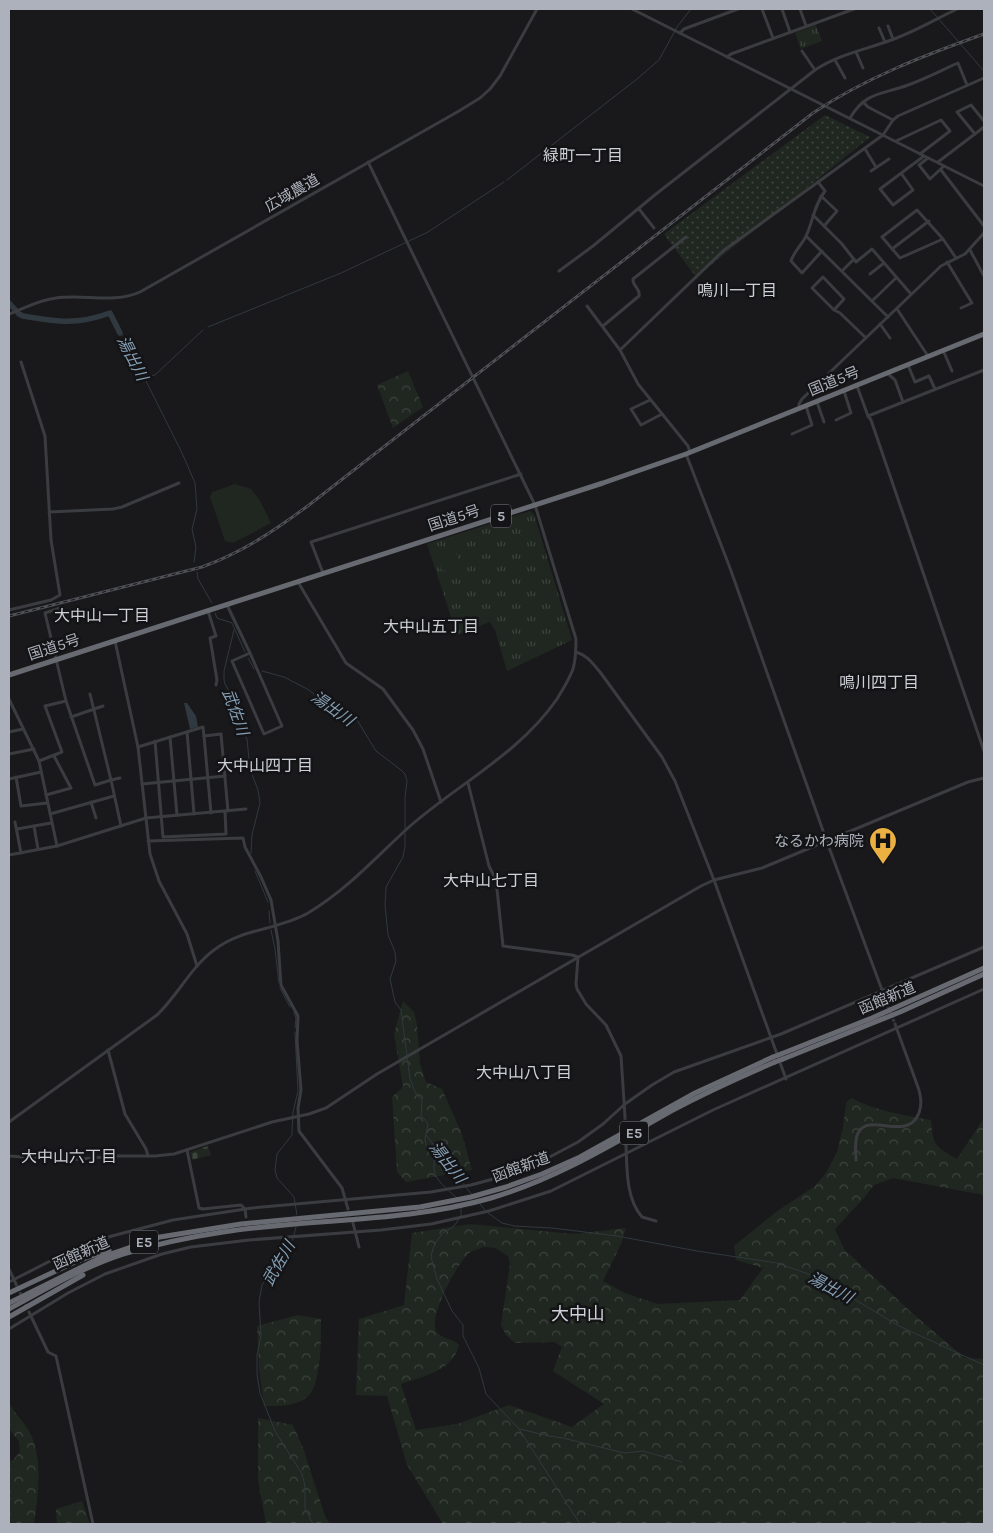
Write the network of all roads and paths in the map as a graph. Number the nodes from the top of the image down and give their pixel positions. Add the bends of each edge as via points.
1 (537, 9) edge
2 (632, 9) edge
3 (738, 9) edge
4 (762, 9) edge
5 (782, 9) edge
6 (800, 9) edge
7 (854, 9) edge
8 (957, 9) edge
9 (806, 26) junction
10 (888, 26) dead end
11 (879, 28) dead end
12 (790, 32) junction
13 (680, 33) junction
14 (773, 38) junction
15 (893, 40) junction
16 (884, 42) junction
17 (802, 51) dead end
18 (856, 52) junction
19 (728, 57) junction
20 (835, 60) junction
21 (863, 68) dead end
22 (815, 70) junction
23 (845, 78) dead end
24 (984, 78) edge
25 (967, 85) junction
26 (791, 88) junction
27 (863, 102) junction
28 (850, 118) junction
29 (893, 120) junction
30 (984, 121) edge
31 (984, 127) edge
32 (975, 134) junction
33 (884, 135) junction
34 (896, 142) junction
35 (865, 149) junction
36 (922, 155) junction
37 (929, 158) junction
38 (889, 159) dead end
39 (368, 162) junction
40 (938, 162) junction
41 (944, 166) junction
42 (876, 167) junction
43 (941, 170) junction
44 (871, 171) dead end
45 (901, 173) junction
46 (818, 182) junction
47 (984, 186) edge
48 (821, 196) junction
49 (639, 209) junction
50 (813, 215) junction
51 (929, 221) junction
52 (824, 226) junction
53 (984, 226) edge
54 (654, 228) dead end
55 (984, 233) edge
56 (806, 236) junction
57 (686, 237) dead end
58 (943, 239) junction
59 (892, 248) junction
60 (970, 250) junction
61 (822, 251) junction
62 (956, 258) junction
63 (854, 259) junction
64 (947, 262) junction
65 (884, 263) junction
66 (559, 271) dead end
67 (842, 271) junction
68 (870, 274) dead end
69 (984, 276) edge
70 (896, 278) junction
71 (911, 294) junction
72 (872, 302) junction
73 (587, 306) dead end
74 (961, 308) dead end
75 (897, 309) junction
76 (834, 310) junction
77 (9, 314) edge
78 (888, 317) junction
79 (880, 324) junction
80 (603, 326) junction
81 (984, 334) edge
82 (866, 338) junction
83 (890, 338) dead end
84 (620, 350) junction
85 (944, 350) junction
86 (929, 357) junction
87 (21, 362) dead end
88 (908, 365) junction
89 (984, 370) edge
90 (952, 371) dead end
91 (887, 373) junction
92 (857, 385) junction
93 (935, 389) junction
94 (844, 391) junction
95 (650, 400) junction
96 (817, 401) junction
97 (903, 402) junction
98 (805, 406) junction
99 (799, 408) junction
100 (662, 414) junction
101 (868, 416) junction
102 (836, 420) dead end
103 (824, 422) dead end
104 (792, 434) dead end
105 (688, 453) junction
106 (521, 474) junction
107 (179, 483) dead end
108 (535, 504) junction
109 (49, 512) junction
110 (323, 573) junction
111 (297, 582) junction
112 (227, 605) junction
113 (63, 609) dead end
114 (9, 610) edge
115 (208, 611) junction
116 (115, 641) junction
117 (576, 652) junction
118 (250, 653) junction
119 (55, 660) junction
120 (9, 675) edge
121 (216, 686) dead end
122 (90, 694) dead end
123 (9, 699) edge
124 (66, 701) junction
125 (104, 706) dead end
126 (94, 710) junction
127 (71, 717) junction
128 (23, 729) junction
129 (9, 732) edge
130 (186, 732) junction
131 (204, 736) junction
132 (170, 737) junction
133 (155, 742) junction
134 (138, 747) junction
135 (34, 749) junction
136 (984, 751) edge
137 (9, 754) edge
138 (54, 756) junction
139 (39, 761) junction
140 (41, 772) junction
141 (225, 776) junction
142 (16, 777) junction
143 (120, 778) dead end
144 (207, 778) junction
145 (984, 778) edge
146 (9, 779) edge
147 (111, 780) junction
148 (191, 780) junction
149 (174, 781) junction
150 (159, 783) junction
151 (468, 783) junction
152 (142, 784) junction
153 (46, 795) junction
154 (114, 796) junction
155 (47, 802) junction
156 (91, 802) junction
157 (442, 802) junction
158 (246, 809) dead end
159 (226, 811) junction
160 (211, 813) junction
161 (50, 814) junction
162 (194, 814) junction
163 (177, 816) junction
164 (162, 817) junction
165 (96, 818) dead end
166 (146, 818) junction
167 (15, 822) dead end
168 (51, 823) junction
169 (34, 826) junction
170 (121, 826) junction
171 (17, 829) junction
172 (148, 842) junction
173 (827, 842) junction
174 (56, 846) junction
175 (38, 850) junction
176 (21, 853) junction
177 (9, 855) edge
178 (714, 880) junction
179 (275, 926) junction
180 (984, 947) edge
181 (578, 958) junction
182 (196, 966) junction
183 (984, 968) edge
184 (984, 974) edge
185 (984, 989) edge
186 (882, 992) junction
187 (885, 998) tunnel mouth
188 (895, 1024) tunnel mouth
189 (896, 1029) junction
190 (771, 1038) junction
191 (108, 1050) junction
192 (782, 1056) junction
193 (786, 1078) junction
194 (624, 1104) junction
195 (297, 1116) junction
196 (625, 1117) tunnel mouth
197 (9, 1122) edge
198 (626, 1146) tunnel mouth
199 (186, 1150) junction
200 (626, 1154) junction
201 (9, 1156) edge
202 (148, 1156) junction
203 (856, 1160) dead end
204 (346, 1199) junction
205 (245, 1209) junction
206 (348, 1209) dead end
207 (246, 1217) dead end
208 (656, 1221) dead end
209 (291, 1222) junction
210 (353, 1223) dead end
211 (355, 1231) junction
212 (248, 1233) dead end
213 (160, 1237) junction
214 (249, 1240) junction
215 (359, 1247) dead end
216 (123, 1254) junction
217 (9, 1269) edge
218 (9, 1282) edge
219 (15, 1282) junction
220 (9, 1293) edge
221 (9, 1302) edge
222 (9, 1309) edge
223 (30, 1314) junction
224 (9, 1317) edge
225 (9, 1329) edge
226 (93, 1524) edge

1 - 39 street, 広域農道 via 490,89 480,98
2 - 13 street
3 - 13 street
4 - 14 street
5 - 12 street
6 - 9 street
7 - 9 street
8 - 15 street
9 - 12 street
10 - 15 street
11 - 16 street
12 - 14 street
13 - 19 street
14 - 19 street
15 - 16 street
16 - 18 street
17 - 22 street
18 - 20 street
18 - 21 street
19 - 26 street
20 - 22 street
20 - 23 street
22 - 26 street
24 - 25 street
25 - 27 street via 958,62 910,85 876,94
25 - 29 street via 904,112
26 - 28 street
26 - 49 street
27 - 28 street
27 - 29 street
28 - 33 street
29 - 33 street
30 - 32 street via 971,105 957,112
31 - 32 street
32 - 40 street
33 - 34 street
33 - 35 street
34 - 36 street
34 - 36 street via 941,120 950,132
35 - 42 street
35 - 46 street
36 - 37 street
36 - 45 street
37 - 40 street
37 - 43 street via 919,166 930,179
38 - 42 street
39 - 77 street, 広域農道 via 133,295 113,299 56,298
39 - 106 street
40 - 41 street
41 - 43 street
41 - 47 street
42 - 44 street
43 - 53 street
45 - 45 street via 880,189 892,206 913,190
46 - 48 street via 825,191
46 - 84 street via 723,251
48 - 50 street
48 - 52 street via 837,211
49 - 54 street
49 - 66 street
50 - 52 street
50 - 56 street
51 - 58 street
51 - 59 street
51 - 59 street via 918,210 882,237
52 - 63 street
55 - 60 street
56 - 61 street
56 - 61 street via 791,261 802,273
57 - 80 street via 633,279 639,296
58 - 59 street via 900,258
58 - 62 street
60 - 62 street
60 - 69 street
61 - 67 street
62 - 64 street
63 - 65 street via 856,262 872,249
63 - 67 street
64 - 71 street
64 - 74 street via 972,303
65 - 68 street
65 - 70 street
67 - 72 street
70 - 71 street
70 - 72 street
71 - 75 street
72 - 78 street
73 - 80 street
75 - 78 street
75 - 86 street
76 - 76 street via 844,299 823,277 812,288
76 - 82 street
78 - 79 street
79 - 82 street
79 - 83 street
80 - 84 street
81 - 85 highway, 国道5号 / 5
82 - 99 street via 802,399
84 - 95 street
85 - 86 highway, 国道5号 / 5
85 - 90 street
86 - 88 highway, 国道5号 / 5
87 - 109 street via 45,436
88 - 91 highway, 国道5号 / 5
88 - 93 street via 916,382 930,376
89 - 93 street
91 - 92 highway, 国道5号 / 5
91 - 97 street via 895,380
92 - 94 highway, 国道5号 / 5
92 - 101 street
93 - 97 street
94 - 96 highway, 国道5号 / 5
94 - 102 street via 851,413
95 - 100 street
95 - 100 street via 631,410 641,426
96 - 98 highway, 国道5号 / 5
96 - 103 street
97 - 101 street
98 - 99 highway, 国道5号 / 5
98 - 104 street via 812,425
99 - 105 highway, 国道5号 / 5
100 - 105 street via 688,446
101 - 136 street
105 - 108 highway, 国道5号 / 5
105 - 173 street
106 - 108 street
106 - 110 street via 311,542
107 - 109 street via 122,507
108 - 110 highway, 国道5号 / 5
108 - 117 street via 572,624
109 - 114 street via 60,595
110 - 111 highway, 国道5号 / 5
111 - 112 highway, 国道5号 / 5
111 - 157 street via 346,663 383,689 413,730
112 - 115 highway, 国道5号 / 5
112 - 118 street
113 - 119 street via 46,613
115 - 116 highway, 国道5号 / 5
115 - 121 street via 216,636 210,638
116 - 119 highway, 国道5号 / 5
116 - 134 street
117 - 151 street via 573,670 545,715
117 - 178 street via 590,660 600,672 668,766
118 - 118 street via 232,661 264,734 282,726
119 - 120 highway, 国道5号 / 5
119 - 124 street
122 - 126 street
123 - 128 street
124 - 127 street
124 - 138 street via 45,706 62,752
125 - 126 street
126 - 127 street
126 - 147 street
127 - 147 street via 95,785
128 - 129 street
128 - 135 street
130 - 131 street via 203,728
130 - 132 street
130 - 148 street
131 - 141 street via 221,734
131 - 144 street
132 - 133 street
132 - 149 street
133 - 134 street
133 - 150 street
134 - 152 street
135 - 137 street
135 - 139 street
138 - 139 street
138 - 153 street via 71,788
139 - 140 street
140 - 142 street
140 - 153 street
141 - 144 street
141 - 159 street
142 - 146 street
142 - 155 street via 21,806
143 - 147 street
144 - 148 street
144 - 160 street
145 - 173 street
147 - 154 street
148 - 149 street
148 - 162 street
149 - 150 street
149 - 163 street
150 - 152 street
150 - 164 street
151 - 157 street
151 - 181 street via 489,866 496,880 503,946
152 - 166 street
153 - 155 street
154 - 156 street
154 - 170 street
155 - 161 street
156 - 161 street
156 - 165 street
157 - 179 street via 400,835 335,895 297,919
158 - 159 street
159 - 160 street
159 - 164 street via 226,834 163,837
160 - 162 street
161 - 168 street
162 - 163 street
163 - 164 street
164 - 166 street
166 - 170 street
166 - 172 street
167 - 171 street
168 - 169 street
168 - 174 street
169 - 171 street
169 - 175 street
170 - 174 street
171 - 176 street
172 - 179 street via 243,838 268,893
172 - 182 street via 156,873 182,922
173 - 178 street via 762,868
173 - 186 street
174 - 175 street
175 - 176 street
176 - 177 street
178 - 181 street
178 - 190 street
179 - 182 street via 246,932 230,940
179 - 195 street via 281,985 298,1016 301,1090
180 - 186 street
181 - 194 street via 577,989 580,996 606,1025 621,1056
181 - 195 street via 405,1058 326,1108
182 - 191 street via 164,1008
183 - 192 highway, 函館新道 / E5
184 - 192 highway, 函館新道 / E5 via 900,1012
185 - 189 street
186 - 187 street
186 - 190 street
188 - 189 street
189 - 193 street
189 - 203 street via 919,1090 920,1110 915,1120 905,1126 870,1125 862,1128 857,1136
190 - 193 street
190 - 194 street via 674,1072
191 - 197 street
191 - 202 street via 125,1114
192 - 209 highway, 函館新道 / E5, bridge via 695,1092 580,1157 490,1195 435,1207
193 - 200 street
194 - 196 street
194 - 204 street via 603,1124 568,1148 504,1176 431,1192
195 - 199 street
195 - 204 street via 299,1131 342,1188
198 - 200 street
199 - 202 street
199 - 205 street via 199,1208 241,1205
200 - 208 street via 634,1203 642,1217
200 - 211 street via 550,1191 489,1211 442,1222
201 - 202 street via 69,1160
204 - 205 street
204 - 206 street
205 - 207 street
205 - 219 street via 173,1220 112,1236 60,1256
209 - 213 highway, 函館新道 / E5 via 241,1224
209 - 216 highway, 函館新道 / E5 via 224,1231
210 - 211 street
211 - 214 street
211 - 215 street
212 - 214 street
213 - 220 highway via 75,1262
213 - 221 highway, 函館新道 / E5 via 102,1257
214 - 223 street via 162,1254 76,1289
216 - 222 highway, 函館新道 / E5 via 67,1278
216 - 224 highway
217 - 219 street
218 - 219 street
223 - 225 street
223 - 226 street via 48,1352 56,1356

